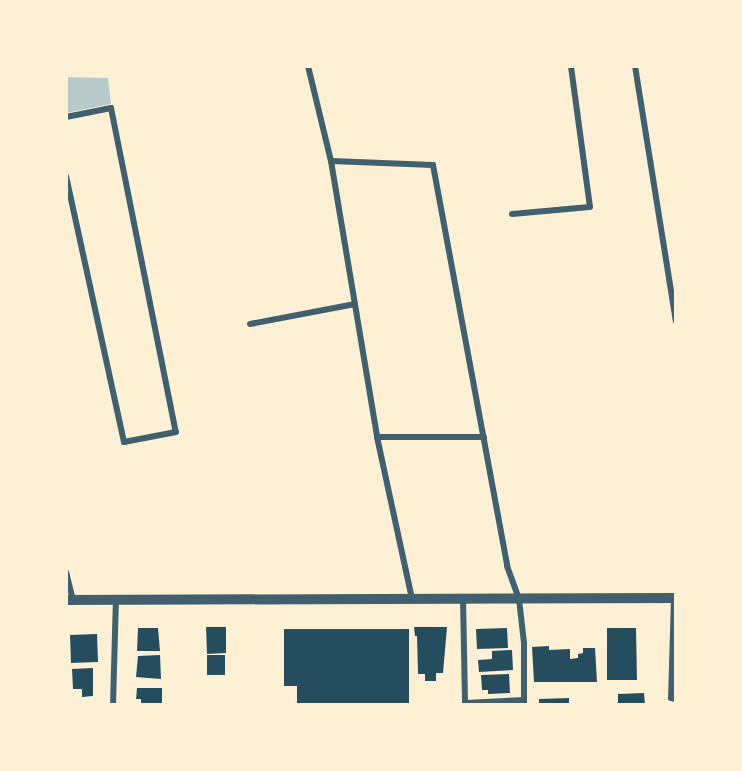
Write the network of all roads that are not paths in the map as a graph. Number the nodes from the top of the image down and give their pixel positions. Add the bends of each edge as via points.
1 (308, 66) edge
2 (570, 66) edge
3 (635, 66) edge
4 (66, 117) edge
5 (331, 161) junction
6 (66, 176) edge
7 (512, 214) dead end
8 (355, 304) junction
9 (676, 321) edge
10 (250, 324) dead end
11 (377, 437) junction
12 (484, 437) junction
13 (66, 572) edge
14 (463, 598) junction
15 (675, 598) edge
16 (412, 599) junction
17 (519, 599) junction
18 (70, 600) edge
19 (116, 600) junction
20 (676, 699) edge
21 (524, 702) edge
22 (113, 705) edge

1 - 5 street
2 - 7 street via 590,207
3 - 9 street
4 - 6 street via 111,108 176,432 124,442
5 - 8 street
5 - 12 street via 433,165
8 - 10 street
8 - 11 street
11 - 12 street
11 - 16 street
12 - 17 street via 507,566
13 - 18 street
14 - 16 street
14 - 17 street
14 - 21 street via 465,703
15 - 17 street
15 - 20 street via 672,699
16 - 19 street
17 - 21 street
18 - 19 street
19 - 22 street

